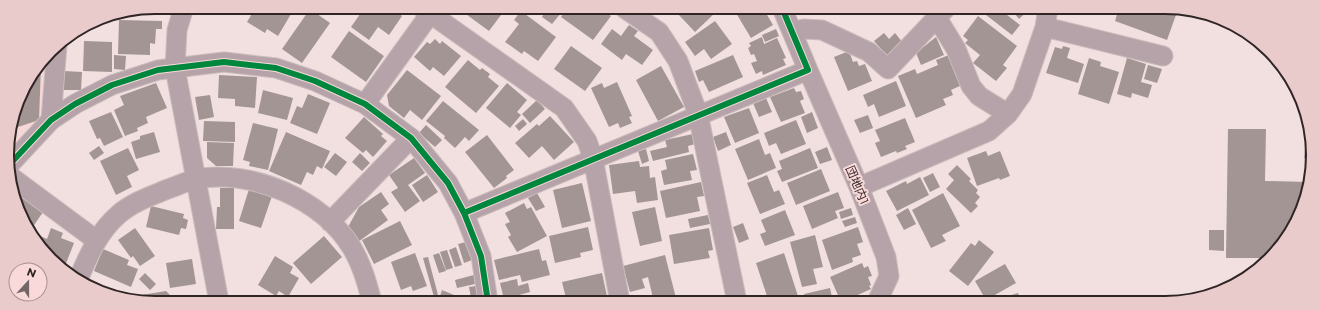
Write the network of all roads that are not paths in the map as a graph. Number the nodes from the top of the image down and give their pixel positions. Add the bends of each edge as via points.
1 (182, 14) edge
2 (426, 14) edge
3 (436, 14) edge
4 (633, 14) edge
5 (787, 14) edge
6 (940, 14) edge
7 (941, 14) edge
8 (1047, 14) edge
9 (1044, 27) junction
10 (793, 32) junction
11 (56, 54) edge
12 (1163, 56) dead end
13 (175, 68) junction
14 (808, 70) junction
15 (365, 104) junction
16 (698, 114) junction
17 (1008, 114) junction
18 (51, 120) junction
19 (411, 138) junction
20 (593, 158) junction
21 (14, 161) edge
22 (195, 179) junction
23 (17, 183) edge
24 (859, 187) junction
25 (464, 213) junction
26 (330, 222) junction
27 (96, 240) junction
28 (80, 274) edge
29 (218, 296) edge
30 (370, 296) edge
31 (487, 296) edge
32 (619, 296) edge
33 (736, 296) edge
34 (880, 296) edge

1 - 13 street via 177,30
2 - 15 street
3 - 20 street via 564,108 587,141
4 - 16 street via 659,32 678,61
5 - 10 street, 団地内1
6 - 10 street via 888,69 869,52 822,30 804,29
7 - 17 street via 970,86 979,96
8 - 9 street
9 - 12 street
9 - 17 street via 1022,94
10 - 14 street, 団地内1
11 - 18 street
13 - 15 street via 224,62 276,68 315,81
13 - 18 street via 158,70 112,85
13 - 22 street
14 - 16 street
14 - 24 street, 団地内1
15 - 19 street
16 - 20 street
16 - 33 street
17 - 24 street via 989,131
18 - 21 street
19 - 25 street via 448,183
19 - 26 street
20 - 25 street
20 - 32 street
22 - 26 street via 244,178 258,182 285,191
22 - 27 street via 143,199 119,214
22 - 29 street
23 - 27 street
24 - 34 street, 団地内1 via 886,257 889,276
25 - 31 street via 481,256
26 - 30 street via 351,247 364,272
27 - 28 street

